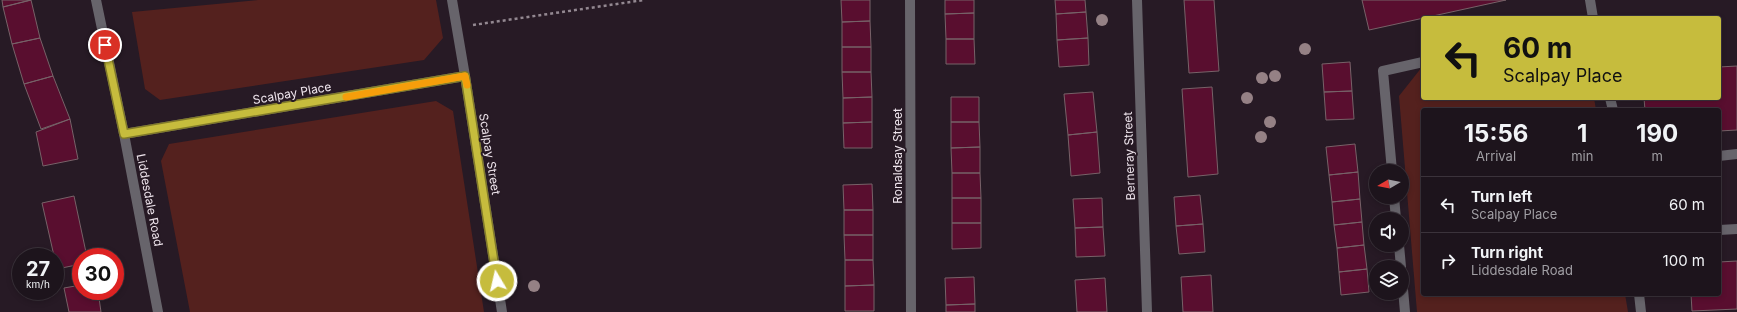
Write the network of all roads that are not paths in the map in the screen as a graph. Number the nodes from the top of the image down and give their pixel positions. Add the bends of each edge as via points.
1 (96, 0) edge
2 (452, 0) edge
3 (910, 0) edge
4 (1137, 0) edge
5 (1590, 0) edge
6 (1593, 16) edge
7 (1421, 62) edge
8 (465, 76) junction
9 (124, 134) junction
10 (1737, 154) edge
11 (1721, 156) edge
12 (1391, 164) edge
13 (1737, 229) edge
14 (1721, 230) edge
15 (1639, 296) edge
16 (1404, 300) edge
17 (158, 312) edge
18 (502, 312) edge
19 (911, 312) edge
20 (1147, 312) edge
21 (1405, 312) edge
22 (1640, 312) edge

1 - 9 street, Liddesdale Road
2 - 8 street, Scalpay Street
3 - 19 street, Ronaldsay Street
4 - 20 street, Berneray Street
5 - 6 street
7 - 12 street via 1383,71
8 - 9 street, Scalpay Place
8 - 18 street, Scalpay Street
9 - 17 street, Liddesdale Road
10 - 11 street
13 - 14 street
15 - 22 street
16 - 21 street

